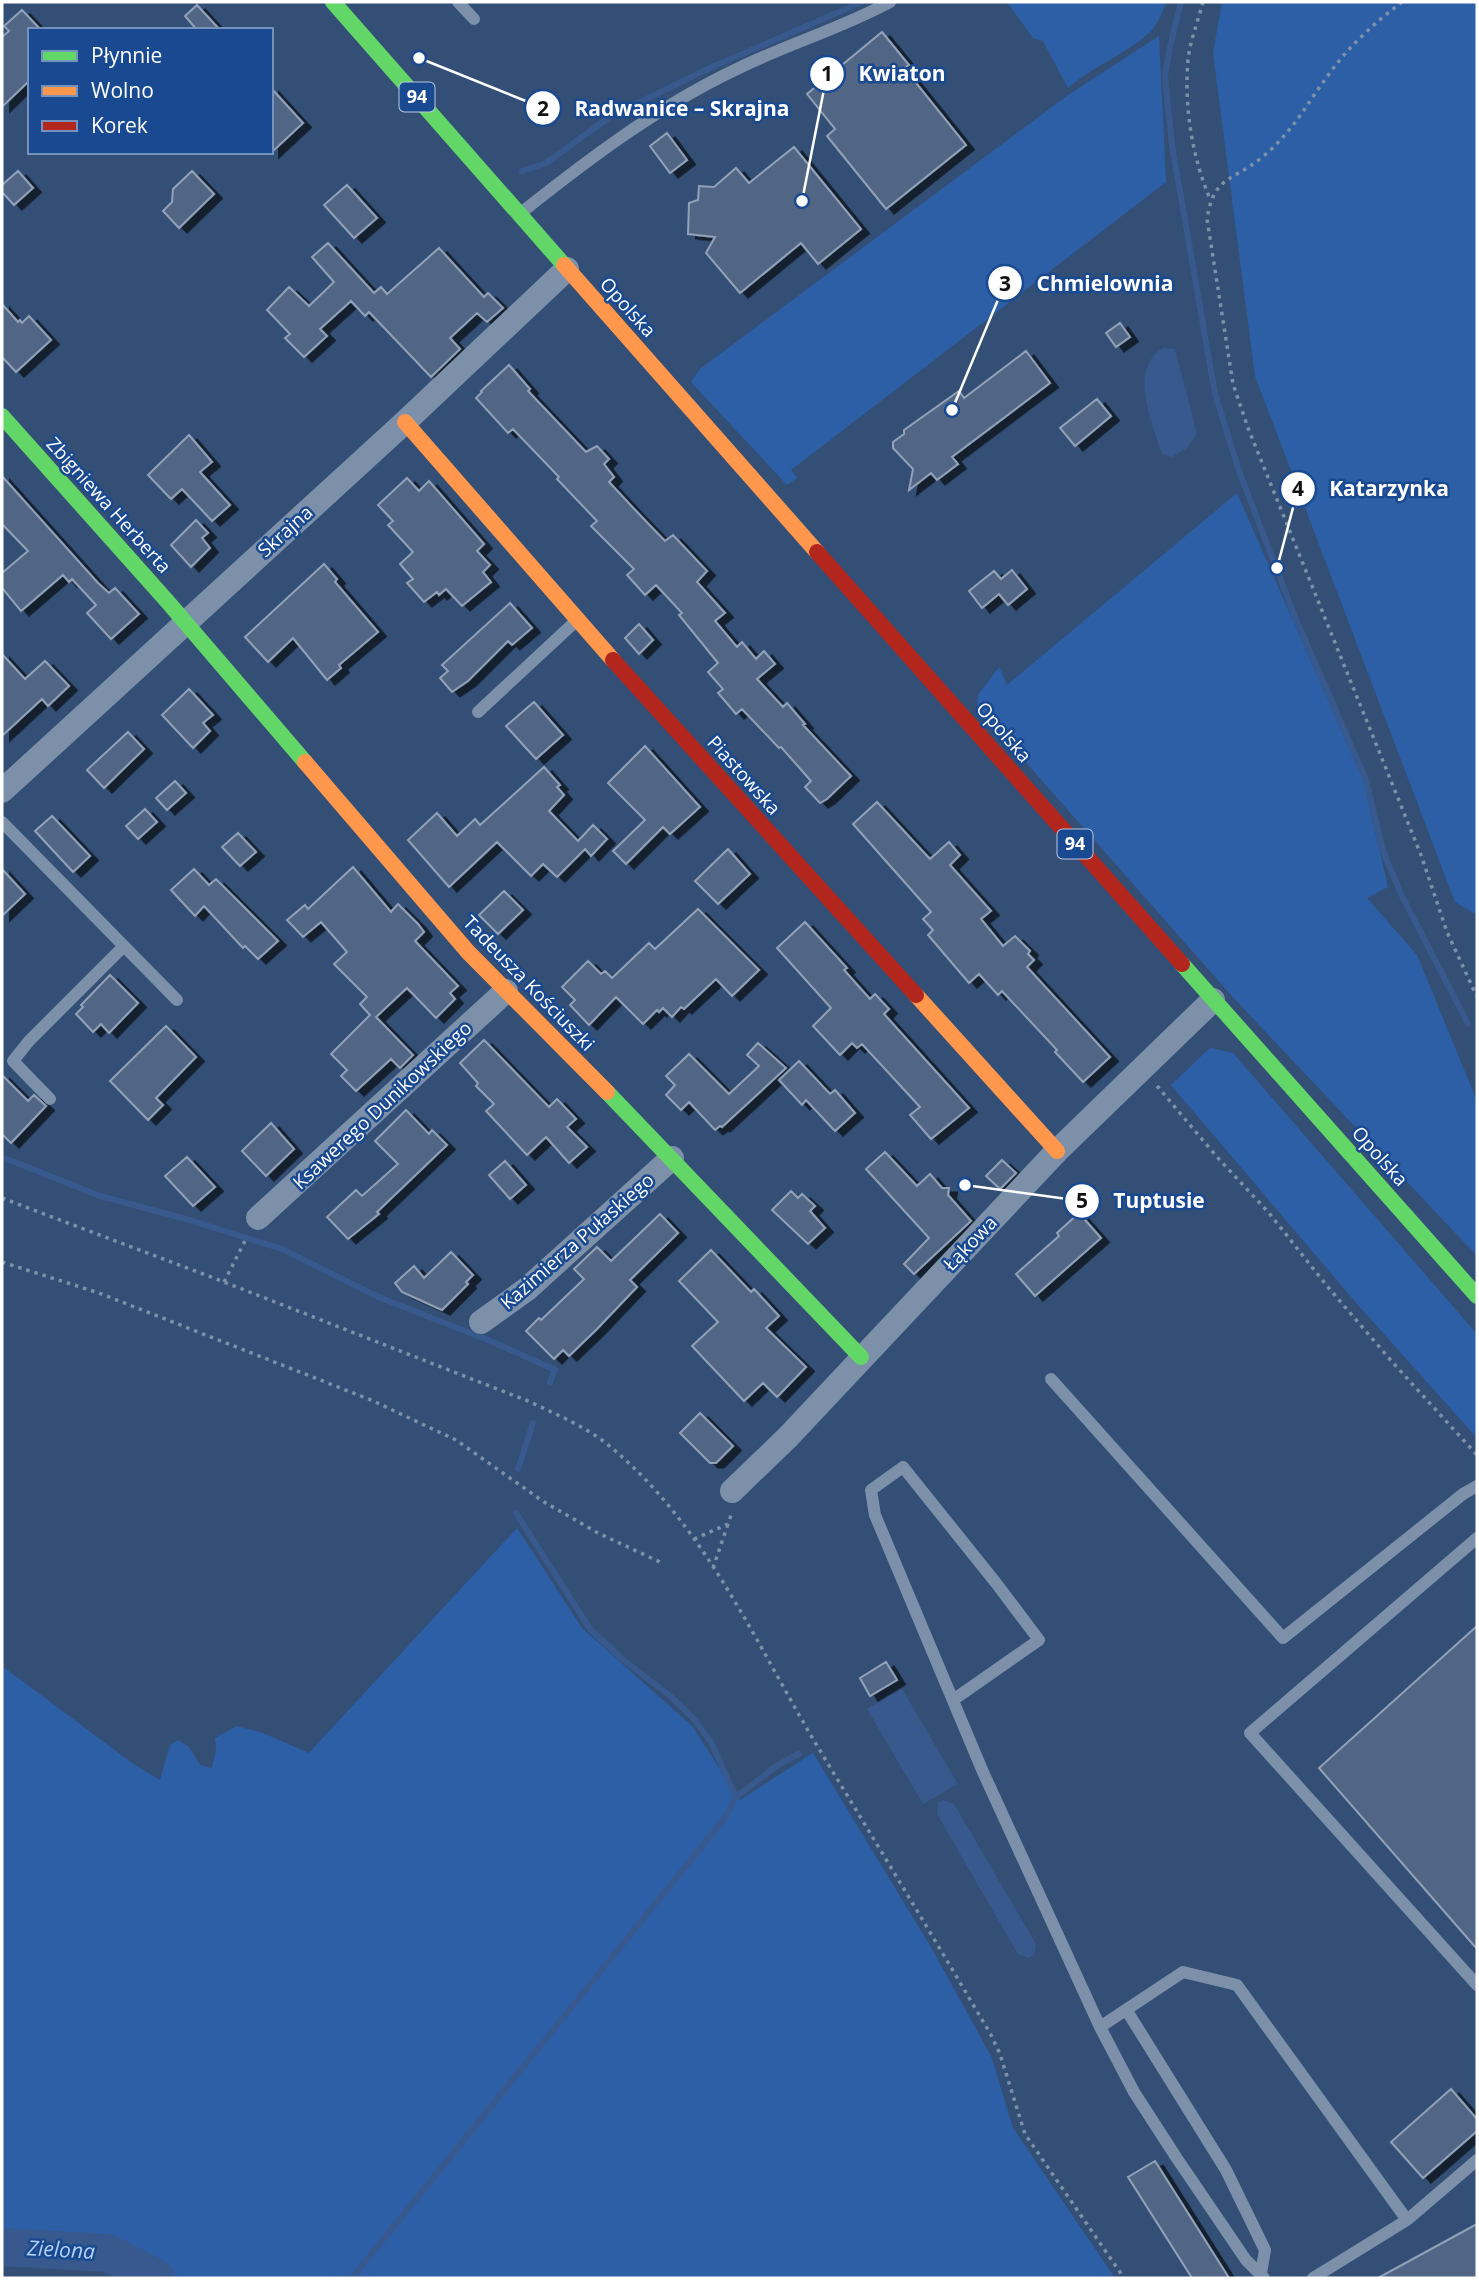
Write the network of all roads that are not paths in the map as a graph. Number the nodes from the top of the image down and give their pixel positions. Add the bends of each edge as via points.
1 (333, 2) edge
2 (458, 2) edge
3 (890, 2) edge
4 (474, 19) dead end
5 (519, 214) junction
6 (566, 269) junction
7 (2, 416) edge
8 (405, 422) junction
9 (577, 621) junction
10 (185, 622) junction
11 (478, 712) dead end
12 (2, 791) edge
13 (2, 822) edge
14 (124, 946) junction
15 (506, 991) junction
16 (177, 1000) dead end
17 (1213, 1000) junction
18 (50, 1098) dead end
19 (1057, 1152) junction
20 (672, 1158) junction
21 (258, 1218) dead end
22 (1477, 1296) edge
23 (481, 1322) dead end
24 (861, 1357) junction
25 (1051, 1379) dead end
26 (1477, 1486) edge
27 (732, 1491) road end
28 (1477, 1538) edge
29 (953, 1700) junction
30 (1477, 1985) edge
31 (1127, 2011) junction
32 (1100, 2027) junction
33 (1477, 2160) edge
34 (1407, 2220) junction
35 (1263, 2276) edge
36 (1313, 2278) edge

1 - 5 street, Opolska / 94
2 - 4 lane
3 - 5 lane via 737,68 651,117
5 - 6 street, Opolska / 94
6 - 8 street, Skrajna
6 - 17 street, Opolska / 94
7 - 10 street, Zbigniewa Herberta
8 - 9 street, Piastowska
8 - 10 street, Skrajna
9 - 11 lane
9 - 19 street, Piastowska
10 - 12 street, Skrajna
10 - 15 street, Tadeusza Kościuszki
13 - 14 lane
14 - 16 lane
14 - 18 lane via 13,1061
15 - 20 street, Tadeusza Kościuszki
15 - 21 street, Ksawerego Dunikowskiego
17 - 19 street, Łąkowa
17 - 22 street, Opolska / 94
19 - 24 street, Łąkowa
20 - 23 street, Kazimierza Pułaskiego via 527,1289
20 - 24 street, Tadeusza Kościuszki
24 - 27 street, Łąkowa
25 - 26 lane via 1283,1638
28 - 30 lane via 1250,1733
29 - 29 lane via 875,1515 871,1490 903,1467 1039,1640
29 - 32 lane
31 - 32 lane
31 - 34 lane via 1184,1972 1237,1985
31 - 35 lane via 1226,2171 1265,2250
32 - 35 lane via 1169,2146 1246,2260
33 - 34 lane
34 - 36 lane

